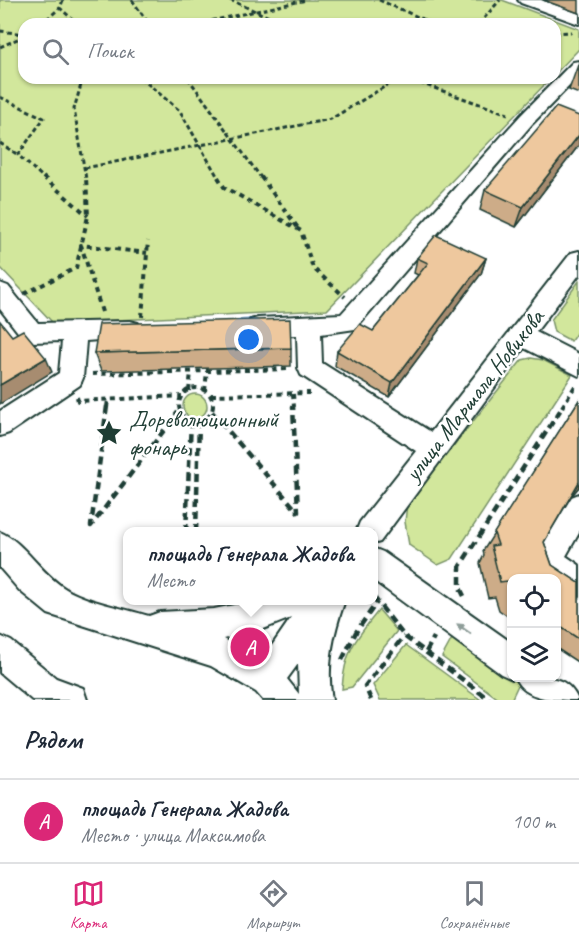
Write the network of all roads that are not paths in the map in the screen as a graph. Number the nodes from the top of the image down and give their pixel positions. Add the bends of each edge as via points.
1 (526, 0) edge
2 (579, 19) edge
3 (579, 66) edge
4 (579, 259) edge
5 (4, 297) edge
6 (309, 325) junction
7 (231, 327) edge
8 (146, 330) edge
9 (75, 332) junction
10 (520, 335) junction
11 (579, 366) edge
12 (0, 425) edge
13 (433, 448) junction
14 (579, 507) edge
15 (373, 527) edge
16 (0, 546) edge
17 (378, 566) edge
18 (579, 582) edge
19 (285, 605) edge
20 (319, 605) edge
21 (328, 605) edge
22 (142, 627) junction
23 (0, 652) edge
24 (507, 659) edge
25 (536, 682) edge
26 (276, 690) edge
27 (71, 700) edge
28 (316, 700) edge
29 (561, 700) edge

1 - 2 street
3 - 6 street via 526,120 347,323
4 - 10 street, улица Маршала Новикова
5 - 9 street via 32,333
6 - 7 street
6 - 13 street via 310,368
8 - 9 street
9 - 12 street via 71,376
10 - 11 street
10 - 13 street, улица Маршала Новикова
13 - 15 street, улица Маршала Новикова
14 - 18 street via 547,561
16 - 22 street via 30,581 59,603
24 -> 17 street
19 - 22 street via 257,618 222,626
20 - 26 street
21 - 28 street via 312,660
22 - 26 street via 218,653
23 - 27 street via 46,691
25 - 29 street

